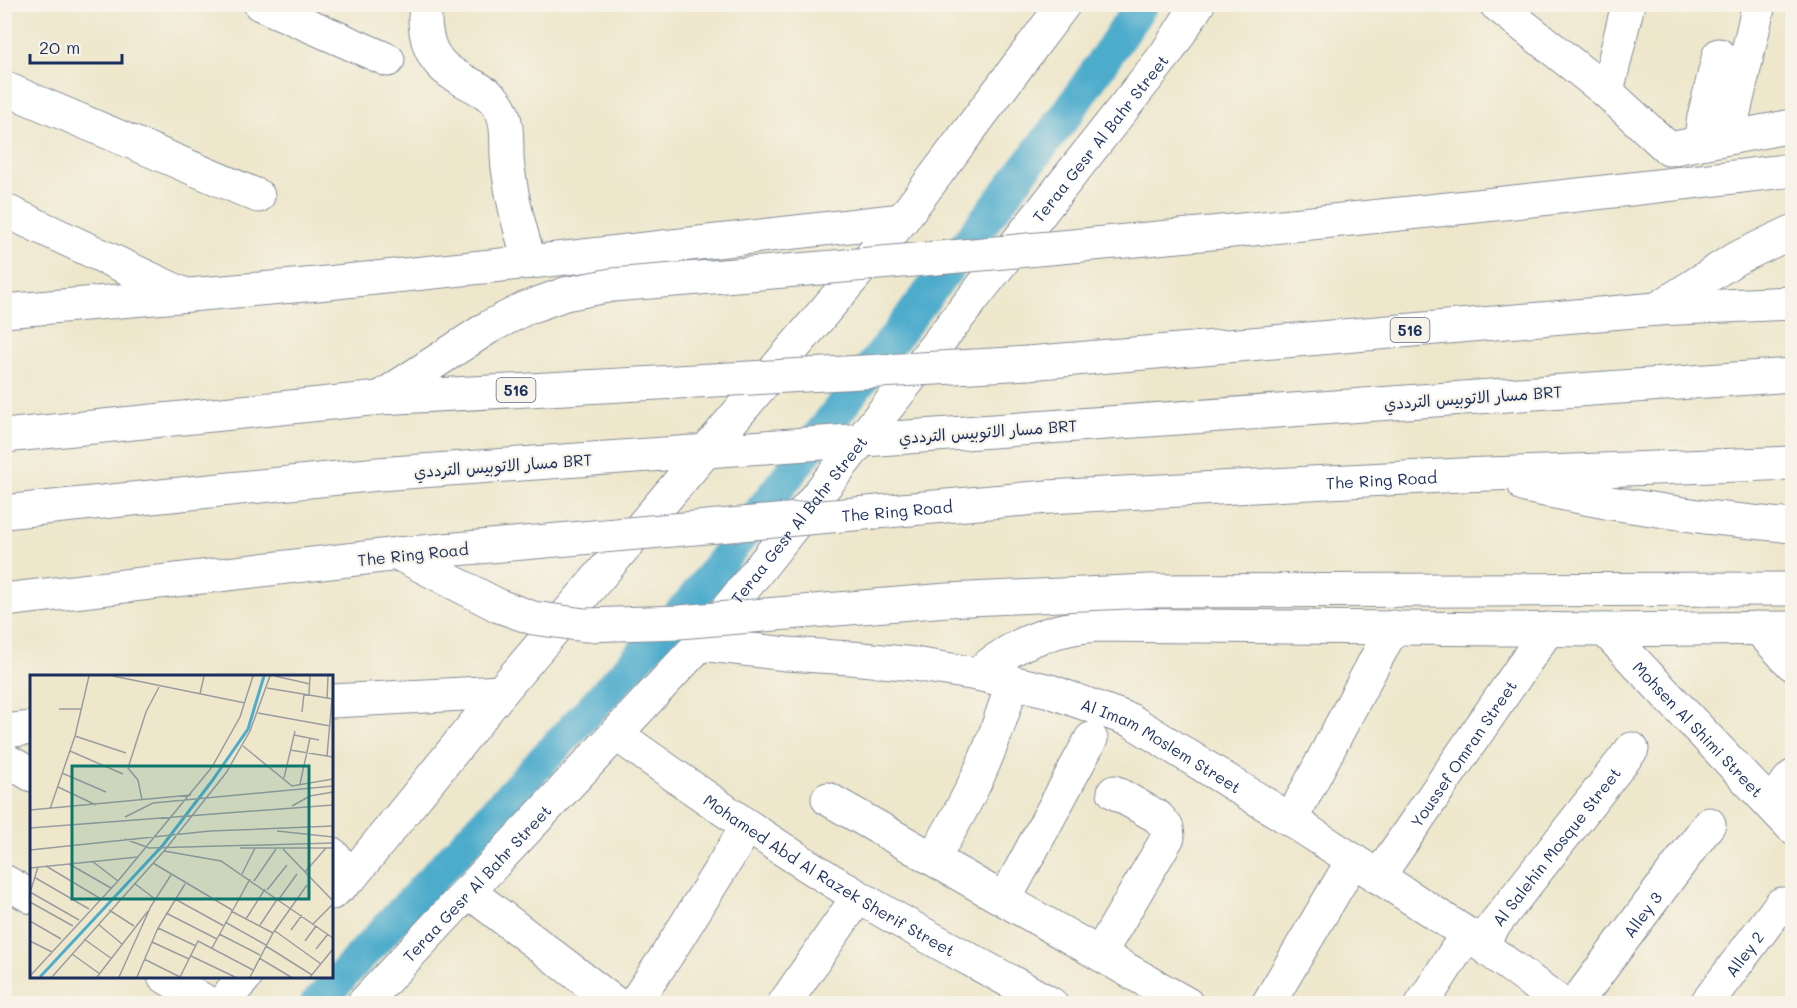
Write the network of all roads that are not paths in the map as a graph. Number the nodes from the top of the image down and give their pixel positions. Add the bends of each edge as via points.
1 (260, 4) edge
2 (427, 4) edge
3 (1064, 4) edge
4 (1198, 4) edge
5 (1496, 4) edge
6 (1628, 4) edge
7 (1759, 4) edge
8 (1719, 55) dead end
9 (388, 60) dead end
10 (4, 88) edge
11 (1607, 92) junction
12 (1792, 126) edge
13 (1699, 143) junction
14 (1792, 170) edge
15 (258, 196) dead end
16 (4, 210) edge
17 (902, 220) junction
18 (1792, 232) edge
19 (530, 262) junction
20 (186, 295) junction
21 (1792, 303) edge
22 (1657, 309) junction
23 (4, 311) edge
24 (1792, 375) edge
25 (380, 398) junction
26 (4, 436) edge
27 (1792, 463) edge
28 (1461, 475) junction
29 (4, 512) edge
30 (1792, 526) edge
31 (399, 554) junction
32 (1792, 589) edge
33 (4, 600) edge
34 (1393, 627) junction
35 (1792, 627) edge
36 (1758, 628) junction
37 (1548, 629) junction
38 (1605, 630) junction
39 (700, 644) junction
40 (1792, 664) edge
41 (977, 674) junction
42 (1012, 682) junction
43 (501, 692) junction
44 (333, 701) edge
45 (30, 728) edge
46 (4, 731) edge
47 (616, 734) junction
48 (1091, 739) dead end
49 (1632, 749) dead end
50 (4, 759) edge
51 (30, 774) edge
52 (1792, 777) edge
53 (1114, 792) dead end
54 (828, 799) dead end
55 (1768, 803) junction
56 (1291, 820) junction
57 (1709, 824) dead end
58 (747, 827) junction
59 (1792, 827) edge
60 (933, 858) junction
61 (1366, 868) junction
62 (338, 875) edge
63 (4, 881) edge
64 (468, 891) junction
65 (30, 896) edge
66 (858, 897) junction
67 (1005, 899) junction
68 (1781, 904) dead end
69 (1473, 938) junction
70 (1100, 953) junction
71 (167, 978) edge
72 (244, 978) edge
73 (209, 1004) edge
74 (221, 1004) edge
75 (363, 1004) edge
76 (616, 1004) edge
77 (634, 1004) edge
78 (784, 1004) edge
79 (1051, 1004) edge
80 (1187, 1004) edge
81 (1268, 1004) edge
82 (1422, 1004) edge
83 (1562, 1004) edge
84 (1575, 1004) edge
85 (1706, 1004) edge

1 - 9 main road
2 - 19 main road via 425,30 438,62 450,74 493,98 505,119 512,198
3 - 17 main road
4 - 39 main road, Teraa Gesr Al Bahr Street via 1166,54
5 - 11 main road
6 - 11 main road
7 - 13 main road
8 - 13 main road
10 - 15 main road
11 - 13 main road
12 - 13 main road
14 - 25 main road, bridge via 1059,248 612,285 565,294 526,308 489,327
16 - 20 main road
17 - 19 main road
17 - 43 main road
18 - 22 main road via 1735,259
19 - 20 main road
20 - 23 main road
21 - 22 main road, 516
22 - 25 main road, 516, bridge via 1028,363
24 - 29 main road, مسار الاتوبيس الترددي BRT via 378,474
25 - 26 main road, 516, bridge
27 - 28 main road, The Ring Road
28 - 30 main road via 1611,503
28 - 31 main road, The Ring Road, bridge via 1048,497
31 - 32 main road, bridge via 499,606 534,618 585,625 679,622 947,600 1150,591
31 - 33 main road, The Ring Road
34 - 37 main road
34 - 41 main road via 1083,626 1029,640
34 - 56 main road
35 - 36 main road
36 - 38 main road
36 - 40 main road
37 - 38 main road
37 - 61 main road, Youssef Omran Street
38 - 55 main road, Mohsen Al Shimi Street
39 - 41 main road, Al Imam Moslem Street via 914,664
39 - 47 main road, Teraa Gesr Al Bahr Street
41 - 42 main road, Al Imam Moslem Street
42 - 56 main road, Al Imam Moslem Street via 1050,691 1130,720
42 - 60 main road via 984,765
43 - 44 main road
43 - 62 main road
45 - 46 main road
47 - 58 main road, Mohamed Abd Al Razek Sherif Street
47 - 64 main road, Teraa Gesr Al Bahr Street
48 - 67 main road
49 - 69 main road, Al Salehin Mosque Street
50 - 51 main road
52 - 55 main road
53 - 70 main road via 1158,818 1167,828 1168,837
54 - 60 main road
55 - 59 main road, Mohsen Al Shimi Street
56 - 61 main road, Al Imam Moslem Street
57 - 84 main road, Alley 3
58 - 66 main road, Mohamed Abd Al Razek Sherif Street
58 - 77 main road
60 - 67 main road
61 - 69 main road, Al Imam Moslem Street
61 - 81 main road, Youssef Omran Street
63 - 65 main road
64 - 75 main road, Teraa Gesr Al Bahr Street
64 - 76 main road
66 - 78 main road
66 - 79 main road, Mohamed Abd Al Razek Sherif Street
67 - 70 main road
68 - 85 main road, Alley 2
69 - 82 main road, Al Salehin Mosque Street
69 - 83 main road, Al Imam Moslem Street
70 - 80 main road
71 - 73 main road
72 - 74 main road

